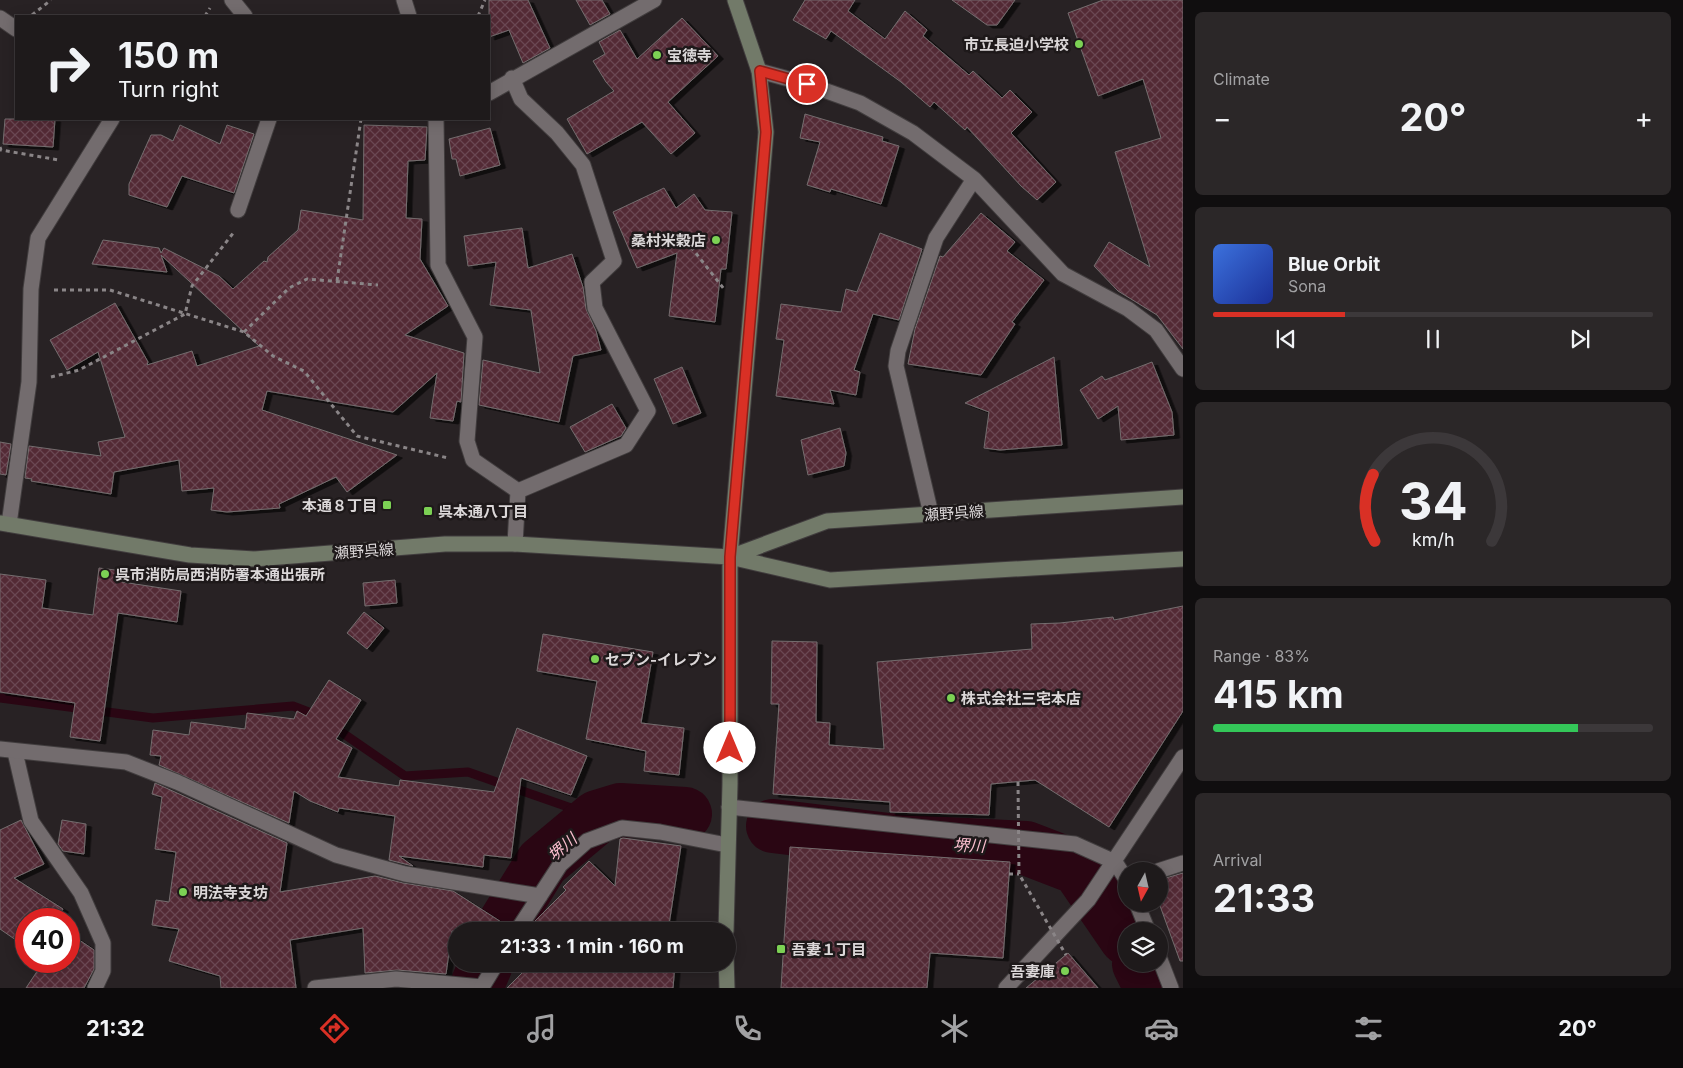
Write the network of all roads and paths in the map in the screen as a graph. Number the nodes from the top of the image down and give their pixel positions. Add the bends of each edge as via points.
1 (52, 0) edge
2 (232, 0) edge
3 (404, 0) edge
4 (485, 0) edge
5 (654, 0) edge
6 (735, 0) edge
7 (31, 15) edge
8 (244, 15) edge
9 (409, 15) edge
10 (478, 15) edge
11 (0, 18) edge
12 (15, 28) edge
13 (760, 71) junction
14 (512, 78) junction
15 (490, 92) edge
16 (111, 120) edge
17 (269, 120) edge
18 (361, 120) edge
19 (440, 121) edge
20 (0, 147) edge
21 (84, 165) junction
22 (974, 179) junction
23 (238, 210) joint
24 (691, 247) dead end
25 (337, 281) junction
26 (378, 285) dead end
27 (31, 289) junction
28 (724, 289) dead end
29 (185, 314) junction
30 (244, 332) junction
31 (1183, 369) edge
32 (29, 382) junction
33 (473, 460) junction
34 (518, 491) junction
35 (1183, 497) edge
36 (931, 514) junction
37 (4, 523) edge
38 (515, 544) junction
39 (730, 557) junction
40 (1183, 560) edge
41 (8, 751) edge
42 (1183, 757) edge
43 (1018, 782) dead end
44 (729, 807) junction
45 (727, 845) junction
46 (1116, 862) junction
47 (1183, 863) edge
48 (1118, 865) edge
49 (1168, 868) edge
50 (1009, 874) dead end
51 (1019, 874) junction
52 (537, 895) junction
53 (522, 922) edge
54 (726, 922) edge
55 (1066, 955) dead end
56 (491, 972) edge
57 (726, 972) edge
58 (1165, 972) edge
59 (94, 988) edge
60 (315, 988) edge
61 (482, 988) edge
62 (727, 988) edge
63 (1006, 988) edge
64 (1171, 988) edge

1 - 7 path
2 - 8 street
3 - 9 street
4 - 10 path
5 - 14 street
6 - 13 main road
11 - 12 street
13 - 22 street via 860,103 913,133
13 - 39 main road via 766,132
14 - 15 street
14 - 34 street via 521,99 557,133 583,165 614,261 592,282 595,308 648,411 626,445
16 - 21 street
17 - 23 street
18 - 25 path
19 - 33 street via 438,266 475,337 466,441
20 - 21 path via 1,150
21 - 27 street via 38,238
22 - 31 street via 1063,274 1128,309 1156,330
22 - 36 street via 936,238 896,366
23 - 29 path via 236,230 192,286
24 - 28 path
25 - 26 path
25 - 30 path via 307,279 289,288
27 - 29 path via 110,290
27 - 32 street
29 - 30 path
29 - 32 path via 79,370
30 - 33 path via 272,356 304,371 356,436 458,460
32 - 37 street
33 - 34 street
34 - 38 street
35 - 36 main road, 瀬野呉線
36 - 39 main road, 瀬野呉線 via 827,522
37 - 38 main road, 瀬野呉線 via 190,555 254,559 445,544
38 - 39 main road, 瀬野呉線
39 - 40 main road, 瀬野呉線 via 830,580
39 - 44 main road
41 - 52 street via 126,762 336,855 405,874
41 - 59 street via 31,820 81,893 103,943 103,971
42 - 46 street
43 - 51 path, bridge
44 - 45 main road
44 - 46 street via 1075,844
45 - 52 street via 622,828 587,841 560,865
45 - 54 main road
46 - 48 street
46 - 63 street via 1088,900
47 - 49 street
50 - 51 path
51 - 55 path, bridge
52 - 53 street
56 - 61 street
57 - 62 main road
58 - 64 street
60 - 61 street via 396,979

